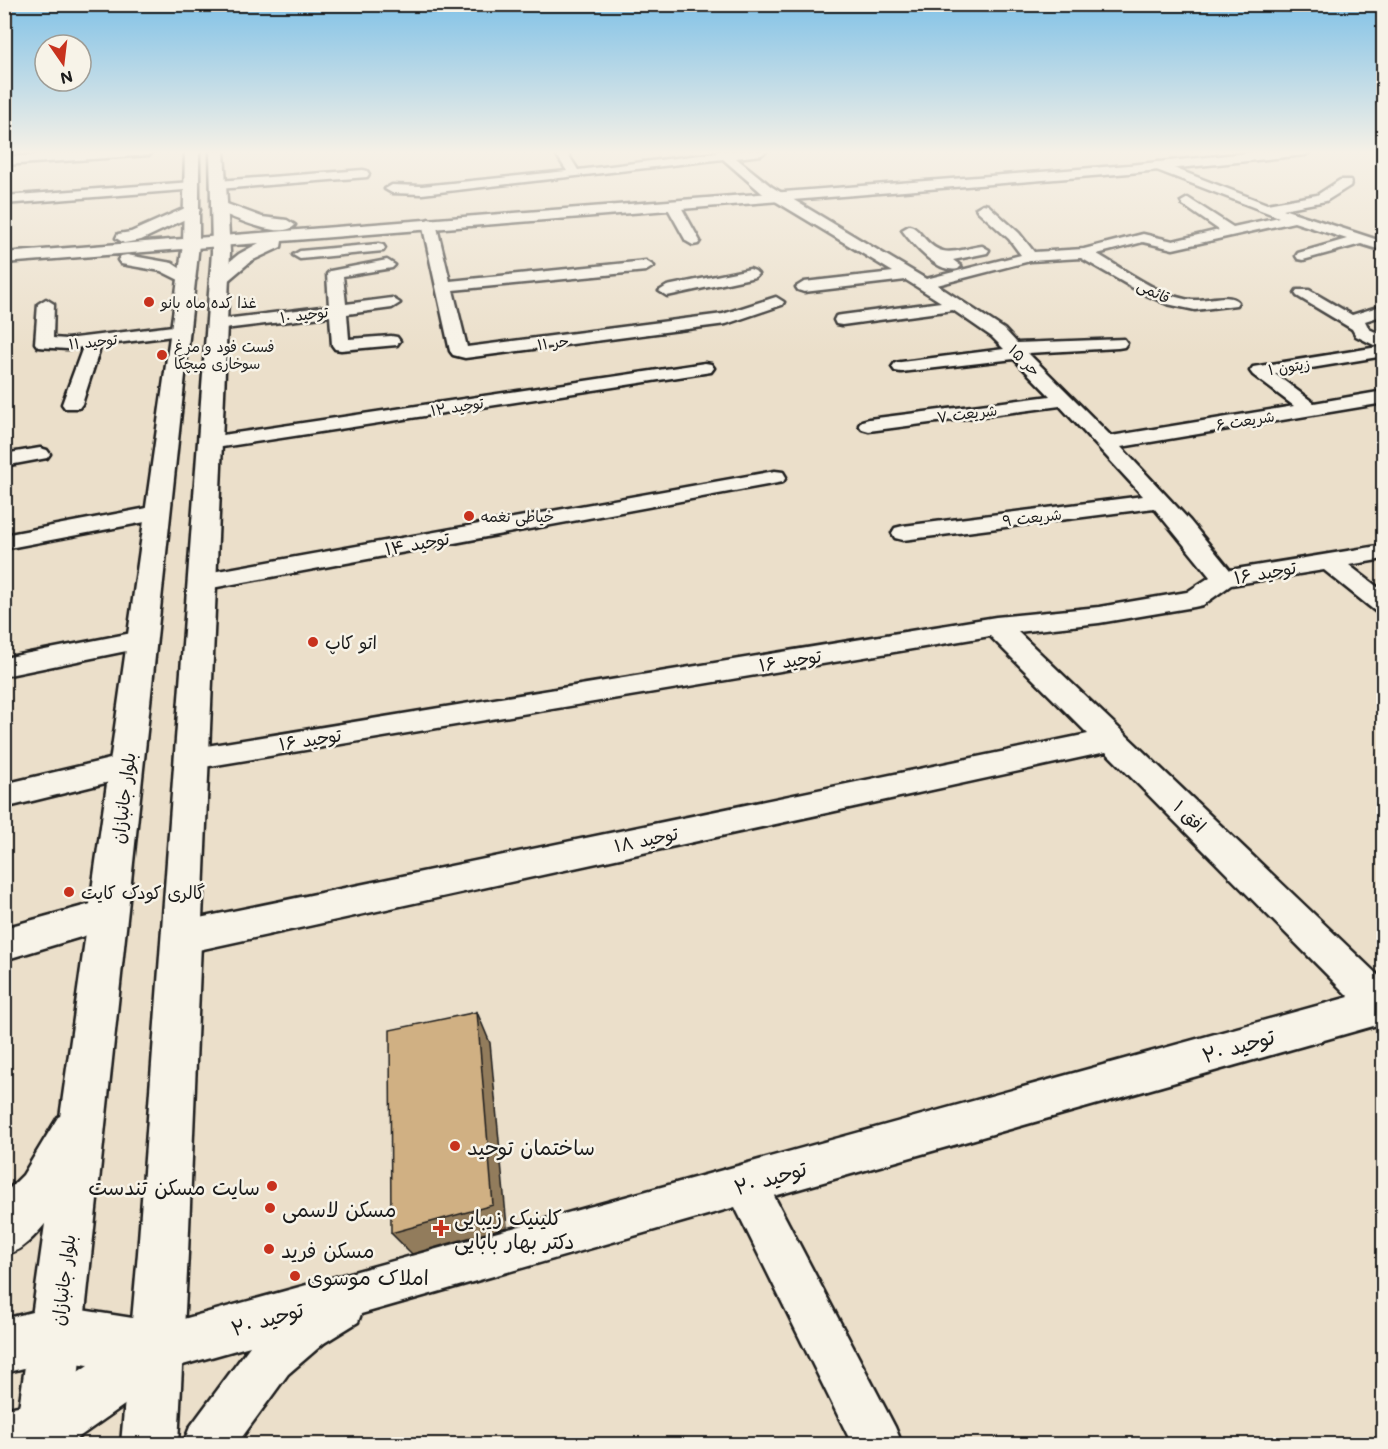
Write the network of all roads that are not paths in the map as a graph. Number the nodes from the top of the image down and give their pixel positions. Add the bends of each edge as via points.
1 (179, 219) edge
2 (183, 219) edge
3 (207, 219) edge
4 (244, 219) edge
5 (259, 219) edge
6 (445, 219) edge
7 (450, 219) edge
8 (681, 219) edge
9 (815, 219) edge
10 (990, 219) edge
11 (1211, 219) edge
12 (1291, 219) edge
13 (1296, 219) edge
14 (427, 220) junction
15 (321, 229) junction
16 (909, 230) dead end
17 (340, 231) junction
18 (1229, 231) junction
19 (1361, 240) junction
20 (693, 241) dead end
21 (1185, 242) junction
22 (1007, 245) junction
23 (1381, 245) edge
24 (85, 248) junction
25 (378, 248) dead end
26 (4, 251) edge
27 (339, 251) junction
28 (1084, 253) junction
29 (1206, 253) dead end
30 (300, 255) dead end
31 (1303, 256) dead end
32 (1030, 257) junction
33 (4, 258) edge
34 (937, 258) junction
35 (387, 265) dead end
36 (646, 266) dead end
37 (964, 272) junction
38 (750, 274) dead end
39 (203, 279) junction
40 (915, 279) junction
41 (707, 283) junction
42 (446, 286) junction
43 (804, 287) dead end
44 (667, 291) dead end
45 (1303, 293) dead end
46 (776, 302) dead end
47 (1230, 302) dead end
48 (392, 303) dead end
49 (46, 304) dead end
50 (956, 305) junction
51 (337, 310) junction
52 (1383, 310) edge
53 (741, 314) junction
54 (842, 320) dead end
55 (216, 325) junction
56 (1360, 329) junction
57 (181, 330) junction
58 (94, 341) junction
59 (391, 341) dead end
60 (1118, 343) dead end
61 (1383, 343) edge
62 (1015, 350) junction
63 (1383, 351) edge
64 (901, 367) dead end
65 (705, 368) dead end
66 (1383, 397) edge
67 (1065, 400) junction
68 (72, 404) dead end
69 (1310, 409) junction
70 (869, 426) dead end
71 (209, 443) junction
72 (1106, 443) junction
73 (40, 454) dead end
74 (4, 460) edge
75 (775, 477) dead end
76 (1160, 501) junction
77 (158, 513) junction
78 (903, 533) dead end
79 (4, 542) edge
80 (1383, 552) edge
81 (1328, 561) junction
82 (1224, 579) junction
83 (201, 582) junction
84 (1383, 605) edge
85 (996, 626) junction
86 (142, 640) junction
87 (4, 666) edge
88 (1112, 740) junction
89 (192, 758) junction
90 (127, 767) junction
91 (4, 796) edge
92 (109, 914) junction
93 (180, 938) junction
94 (4, 944) edge
95 (1383, 1005) edge
96 (84, 1116) junction
97 (745, 1184) junction
98 (4, 1230) edge
99 (372, 1288) junction
100 (56, 1333) junction
101 (4, 1346) edge
102 (158, 1349) junction
103 (30, 1437) edge
104 (149, 1444) edge
105 (207, 1444) edge
106 (878, 1444) edge

1 - 24 main road
2 - 24 main road
3 - 39 main road, بلوار جانبازان
4 - 15 main road
5 - 15 main road
6 - 14 main road
7 - 14 main road
8 - 20 street
9 - 40 street, حر ۱۵
10 - 22 street
11 - 18 street
12 - 18 street
13 - 19 street
14 - 15 main road
14 - 17 main road
14 - 42 street, حر ۱۱
15 - 17 main road
15 - 39 main road via 265,246
16 - 34 street
17 - 27 street
18 - 21 street
19 - 23 street
19 - 31 street
21 - 28 street via 1164,245 1143,238
21 - 29 street
22 - 32 street
22 - 34 street
24 - 26 main road
24 - 33 main road
24 - 39 main road
25 - 27 street
27 - 30 street
28 - 32 street
28 - 47 street, قائمی via 1167,299 1196,306
32 - 37 street
34 - 37 street
35 - 51 street via 336,273
36 - 42 street
37 - 40 street
38 - 41 street
39 - 55 main road, بلوار جانبازان
39 - 57 main road, بلوار جانبازان
40 - 43 street
40 - 50 street, حر ۱۵
41 - 44 street
41 - 53 street
42 - 53 street, حر ۱۱ via 459,351 465,353
45 - 56 street
46 - 53 street, حر ۱۱
48 - 51 street, توحید ۱۰
49 - 58 street, توحید ۱۱ via 44,343
50 - 54 street
50 - 62 street, حر ۱۵ via 998,333
51 - 55 street, توحید ۱۰
51 - 59 street via 341,345
52 - 56 street via 1355,318
55 - 71 main road, بلوار جانبازان
56 - 61 street
57 - 58 street, توحید ۱۱
57 - 77 main road, بلوار جانبازان
58 - 68 street
60 - 62 street
62 - 64 street
62 - 67 street, حر ۱۵
63 - 69 street, زیتون ۱ via 1259,371
65 - 71 street, توحید ۱۲
66 - 69 street, شریعت ۶
67 - 70 street, شریعت ۷
67 - 72 street, حر ۱۵
69 - 72 street, شریعت ۶
71 - 83 main road, بلوار جانبازان
72 - 76 street, حر ۱۵
73 - 74 street
75 - 83 street, توحید ۱۴
76 - 78 street, شریعت ۹
76 - 82 street, حر ۱۵
77 - 79 street
77 - 86 main road, بلوار جانبازان
80 - 81 street, توحید ۱۶
81 - 82 street, توحید ۱۶
81 - 84 street
82 - 85 street, توحید ۱۶ via 1194,599 1099,615
83 - 89 main road, بلوار جانبازان
85 - 88 street, افق ۱
85 - 89 street, توحید ۱۶
86 - 87 street
86 - 90 main road, بلوار جانبازان
88 - 93 street, توحید ۱۸
88 - 95 street, افق ۱
89 - 93 main road, بلوار جانبازان
90 - 91 street
90 - 92 main road, بلوار جانبازان
92 - 94 street
92 - 96 main road, بلوار جانبازان
93 - 102 main road, بلوار جانبازان
95 - 97 street, توحید ۲۰
96 - 98 main road via 40,1192
96 - 100 main road, بلوار جانبازان
97 - 99 street, توحید ۲۰
97 - 106 street
99 - 102 street, توحید ۲۰
99 - 105 street via 308,1327 271,1357
100 - 101 main road
100 - 102 main road
100 - 103 main road, بلوار جانبازان
102 - 103 main road
102 - 104 main road, بلوار جانبازان

